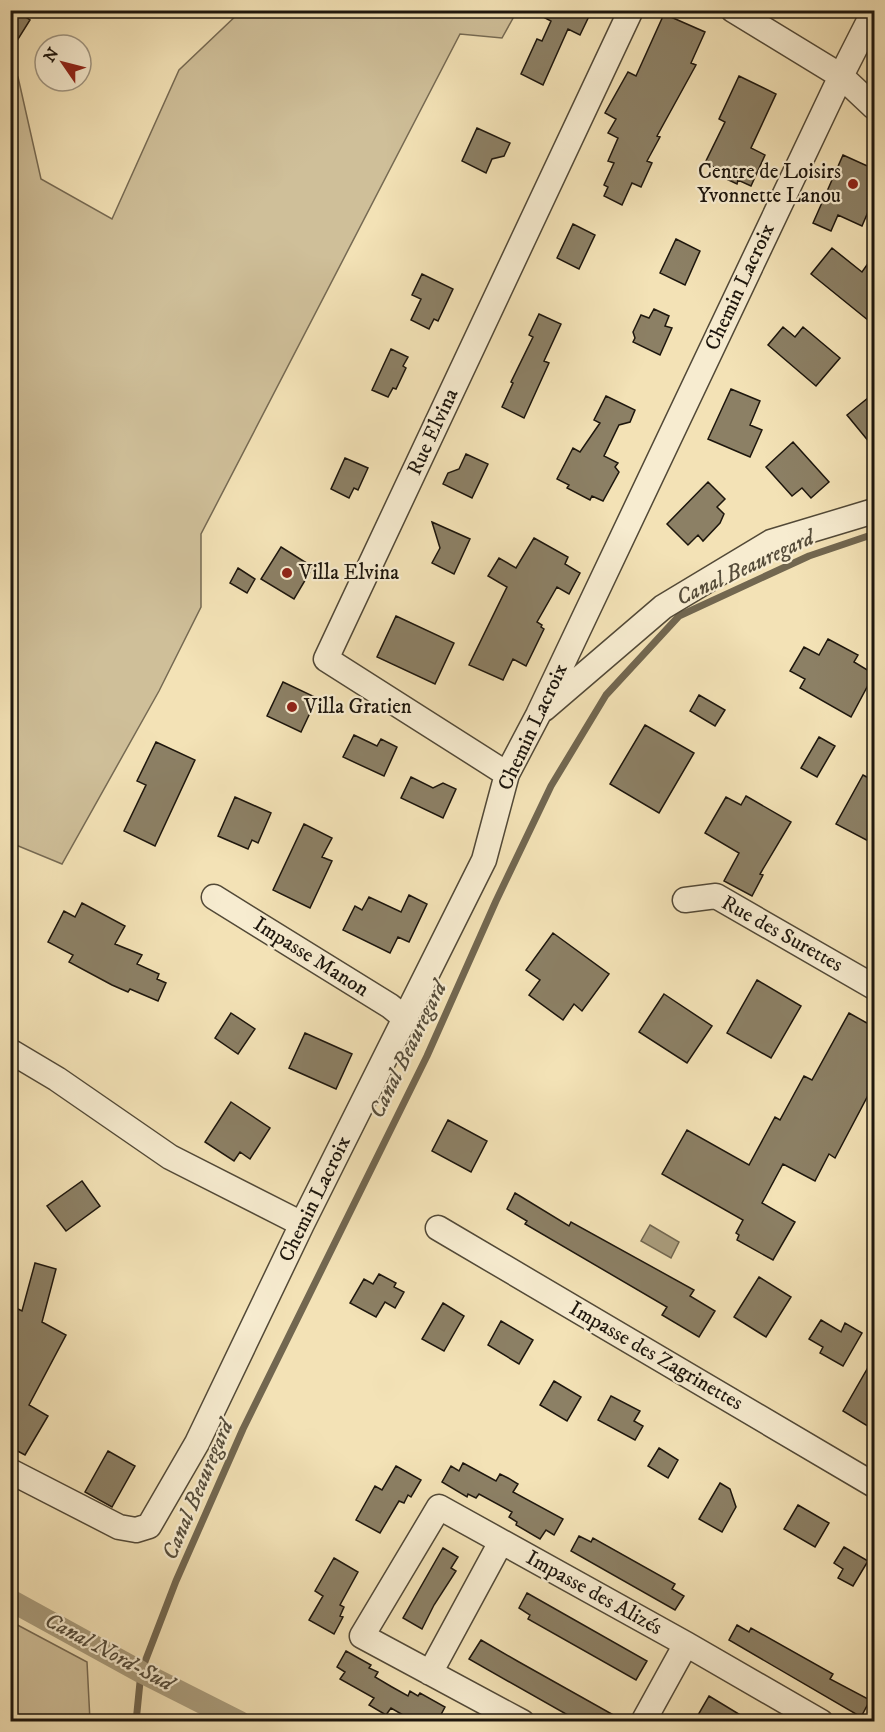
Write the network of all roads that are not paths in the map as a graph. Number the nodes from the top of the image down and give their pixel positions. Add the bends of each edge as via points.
1 (631, 10) edge
2 (733, 10) edge
3 (874, 11) edge
4 (841, 76) junction
5 (874, 107) edge
6 (874, 511) edge
7 (538, 715) junction
8 (507, 774) junction
9 (214, 897) dead end
10 (685, 900) dead end
11 (874, 987) edge
12 (406, 1018) junction
13 (10, 1051) edge
14 (302, 1224) junction
15 (438, 1228) dead end
16 (10, 1471) edge
17 (874, 1485) edge
18 (501, 1542) junction
19 (686, 1644) junction
20 (430, 1673) junction
21 (522, 1722) edge
22 (643, 1722) edge
23 (821, 1722) edge

1 - 8 street, Rue Elvina via 326,659
2 - 4 street
3 - 4 street, Chemin Lacroix
4 - 5 street
4 - 7 street, Chemin Lacroix
6 - 7 street via 771,542 663,607
7 - 8 street, Chemin Lacroix
8 - 12 street, Chemin Lacroix via 484,860
9 - 12 street, Impasse Manon
10 - 11 street, Rue des Surettes via 716,896
12 - 14 street, Chemin Lacroix
13 - 14 street via 57,1078 170,1156
14 - 16 street, Chemin Lacroix via 197,1443 149,1526 136,1530 119,1527
15 - 17 street, Impasse des Zagrinettes
18 - 19 street, Impasse des Alizés
18 - 20 street, Impasse des Alizés
18 - 20 street, Impasse des Alizés via 439,1507 362,1636
19 - 22 street, Impasse des Alizés
19 - 23 street, Impasse des Alizés
20 - 21 street, Impasse des Alizés

